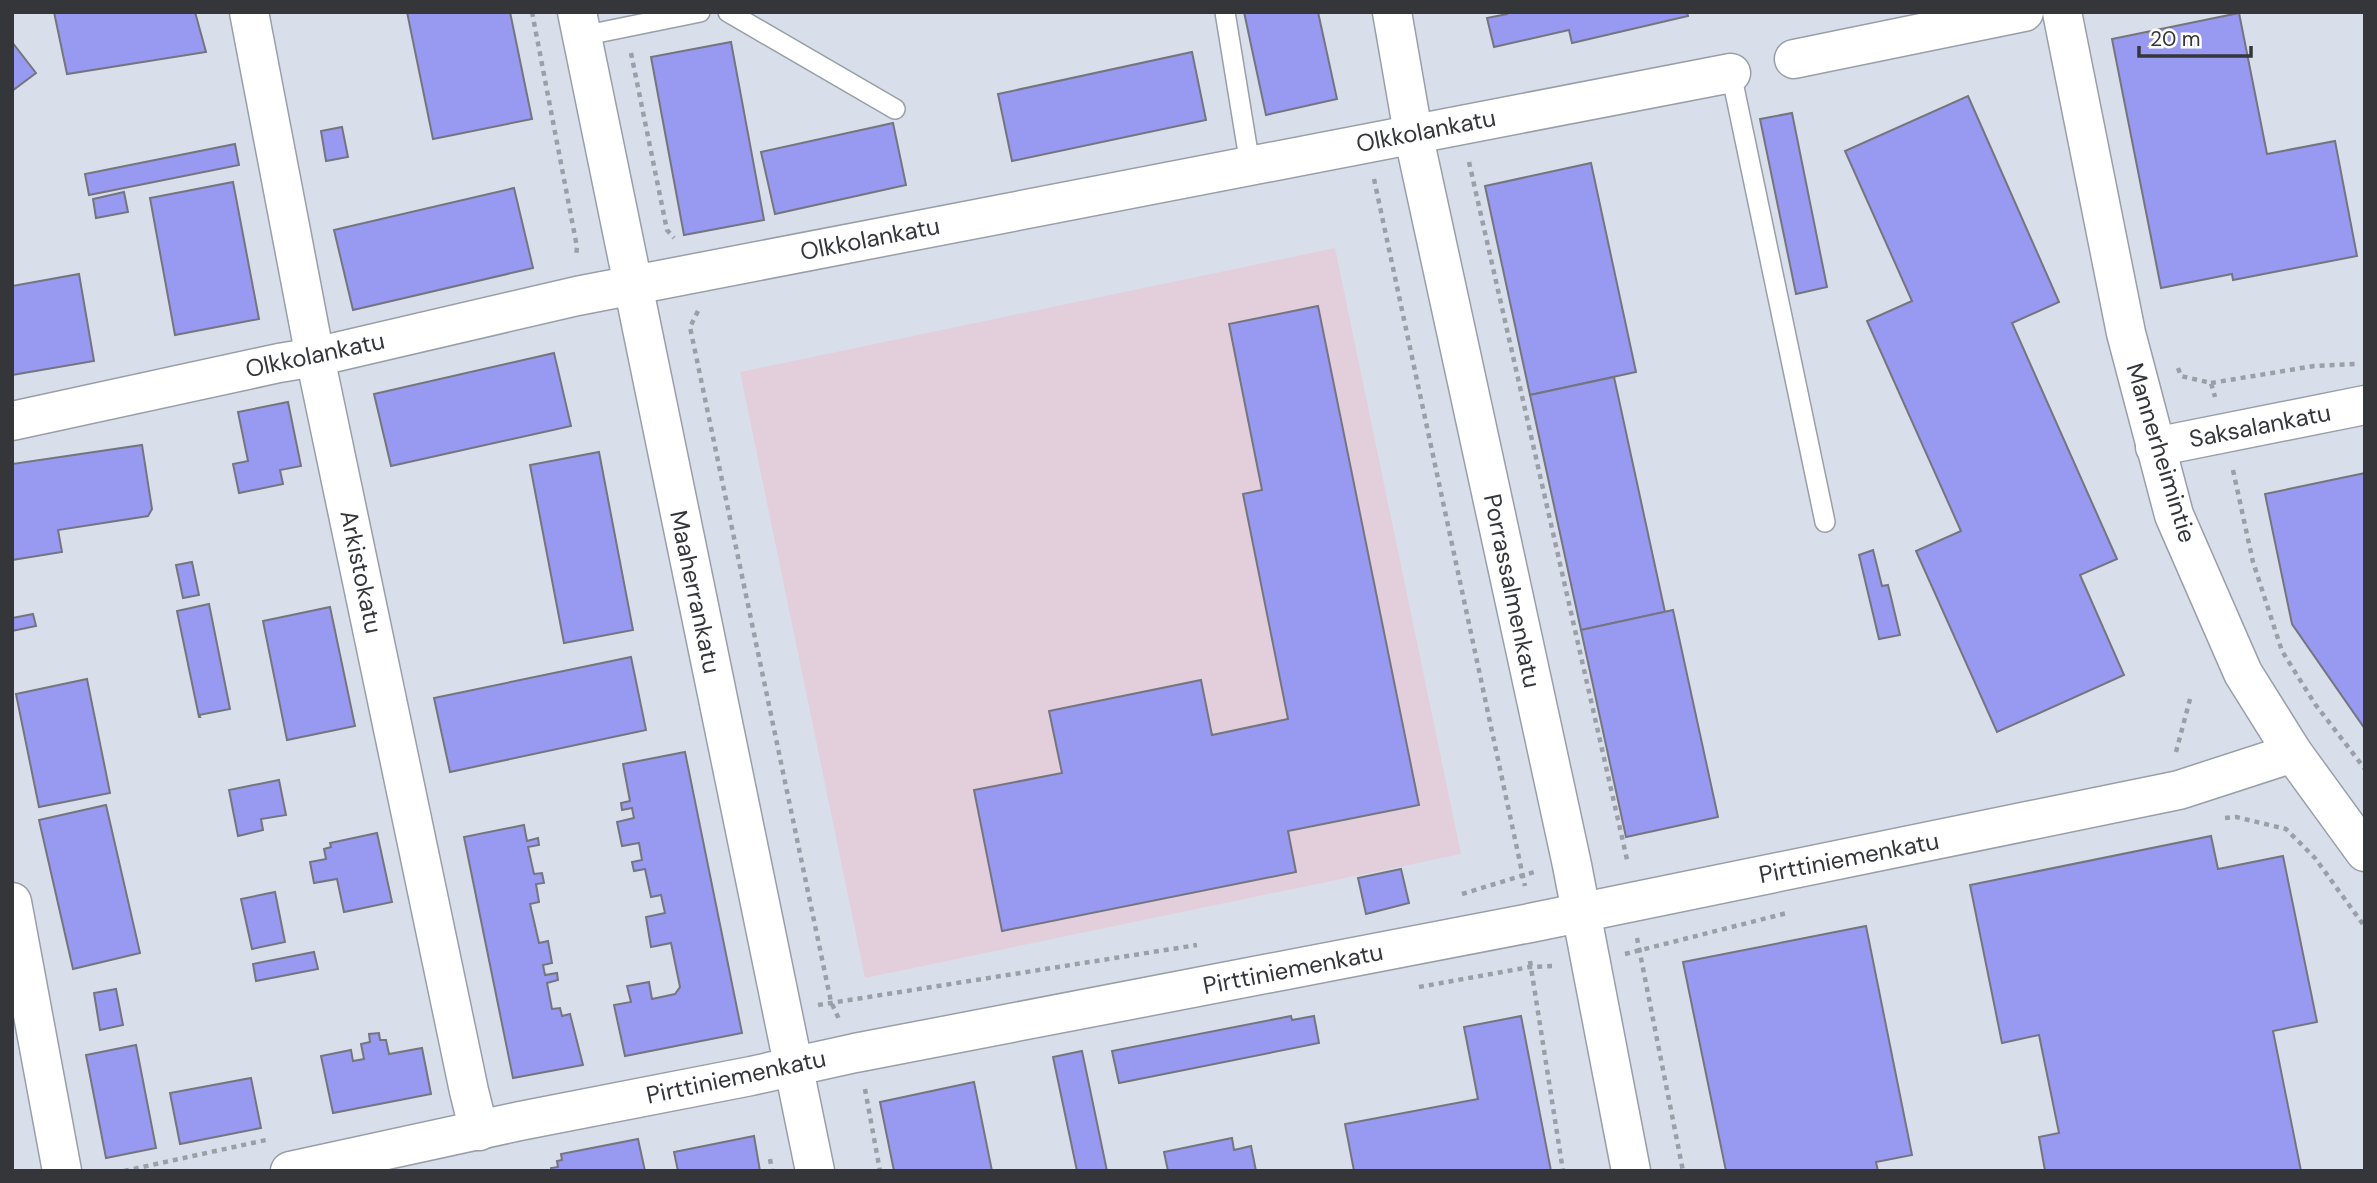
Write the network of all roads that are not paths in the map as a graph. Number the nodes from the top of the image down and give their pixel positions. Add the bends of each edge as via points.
1 (248, 12) edge
2 (700, 12) edge
3 (728, 12) edge
4 (1225, 12) edge
5 (1392, 12) edge
6 (2024, 12) edge
7 (2062, 12) edge
8 (580, 24) edge
9 (1794, 59) dead end
10 (1731, 73) joint
11 (895, 109) dead end
12 (1413, 133) junction
13 (1250, 165) junction
14 (632, 286) junction
15 (315, 357) junction
16 (2365, 405) edge
17 (12, 421) edge
18 (2155, 447) junction
19 (1825, 522) dead end
20 (2293, 752) junction
21 (2365, 852) edge
22 (12, 902) edge
23 (1580, 912) junction
24 (794, 1066) junction
25 (479, 1131) junction
26 (62, 1171) edge
27 (289, 1171) edge
28 (815, 1171) edge
29 (1631, 1171) edge

1 - 15 street, Arkistokatu
2 - 8 lane via 626,27
3 - 11 lane
4 - 13 lane
5 - 12 street, Porrassalmenkatu
6 - 9 street
7 - 18 street, Mannerheimintie via 2126,333
8 - 14 street, Maaherrankatu
10 - 12 street, Olkkolankatu
10 - 19 lane
12 - 13 street, Olkkolankatu
12 - 23 street, Porrassalmenkatu
13 - 14 street, Olkkolankatu
14 - 15 street, Olkkolankatu
14 - 24 street, Maaherrankatu
15 - 17 street, Olkkolankatu
15 - 25 street, Arkistokatu
16 - 18 street, Saksalankatu
18 - 20 street, Mannerheimintie via 2174,515 2243,673
20 - 21 street, Mannerheimintie
20 - 23 street, Pirttiniemenkatu via 2179,789
22 - 26 street
23 - 24 street, Pirttiniemenkatu
23 - 29 street, Porrassalmenkatu
24 - 25 street, Pirttiniemenkatu
24 - 28 street, Maaherrankatu
25 - 27 street, Pirttiniemenkatu

